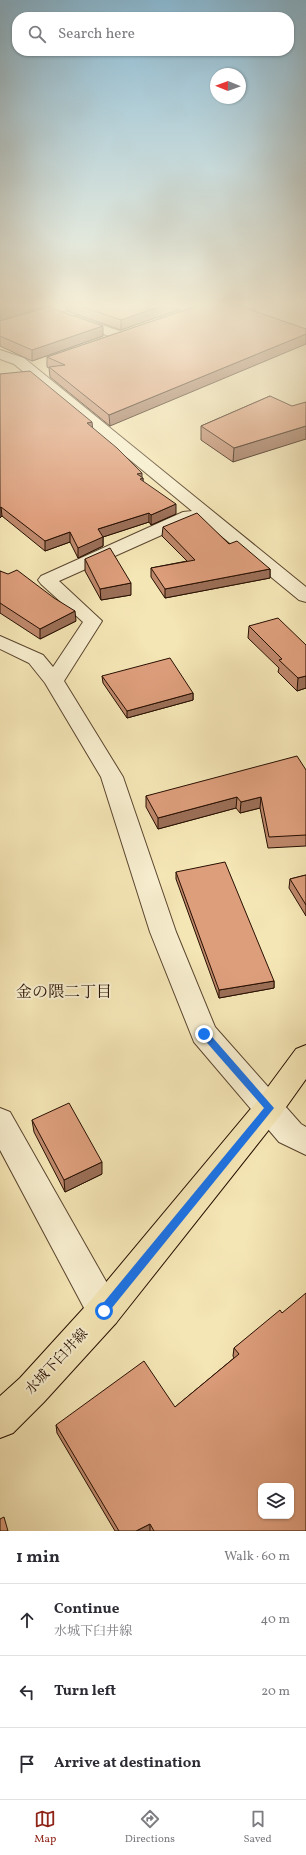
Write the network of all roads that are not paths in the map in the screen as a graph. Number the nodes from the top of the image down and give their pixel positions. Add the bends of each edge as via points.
1 (46, 374) edge
2 (207, 514) junction
3 (306, 596) edge
4 (0, 642) edge
5 (54, 680) junction
6 (306, 1057) edge
7 (269, 1108) junction
8 (0, 1121) edge
9 (306, 1142) edge
10 (104, 1311) junction
11 (0, 1420) edge

1 - 2 street
2 - 3 street
2 - 5 street via 189,516 47,580 93,621
4 - 5 street via 36,659
5 - 7 street via 112,777 163,932 204,1034
6 - 7 main road, 水城下臼井線
7 - 9 street via 290,1133
7 - 10 main road, 水城下臼井線
8 - 10 street
10 - 11 main road, 水城下臼井線 via 32,1390

